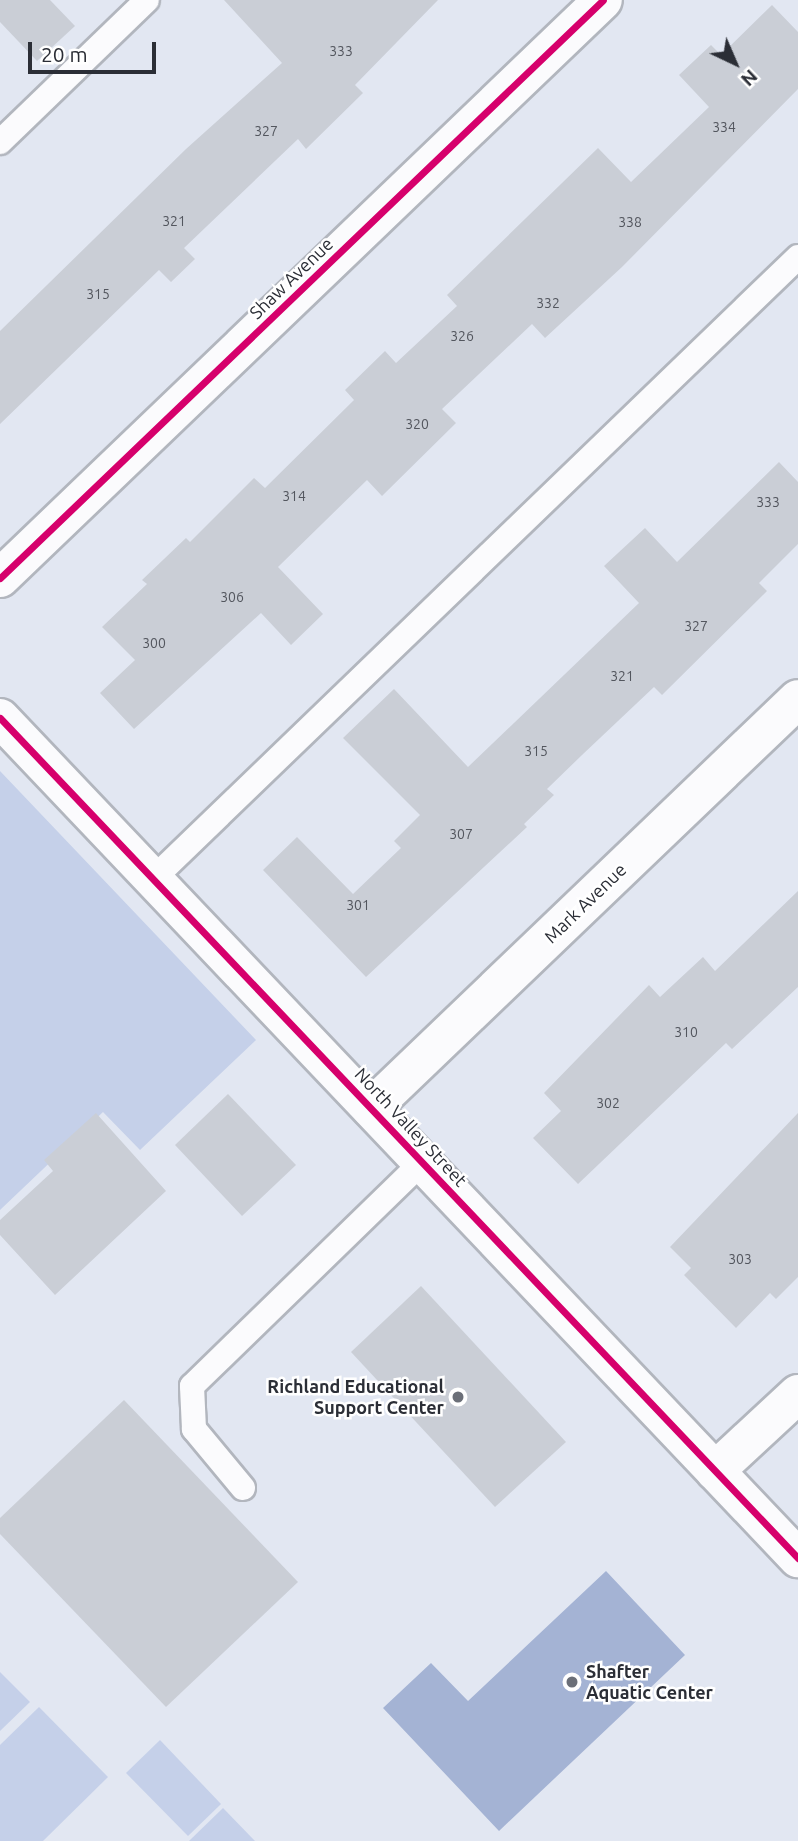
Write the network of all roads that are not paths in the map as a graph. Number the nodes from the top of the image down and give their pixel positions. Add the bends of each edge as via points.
1 (147, 0) edge
2 (603, 0) edge
3 (0, 142) edge
4 (798, 257) edge
5 (0, 578) edge
6 (798, 699) edge
7 (0, 718) edge
8 (153, 879) junction
9 (371, 1108) junction
10 (422, 1162) junction
11 (798, 1394) edge
12 (715, 1471) junction
13 (243, 1488) dead end
14 (798, 1558) edge

1 - 3 lane
2 - 5 street, Shaw Avenue
4 - 8 lane
6 - 9 street, Mark Avenue
7 - 8 street, North Valley Street
8 - 9 street, North Valley Street
9 - 10 street, North Valley Street
10 - 12 street, North Valley Street
10 - 13 lane via 192,1385 194,1429
11 - 12 street
12 - 14 street, North Valley Street

